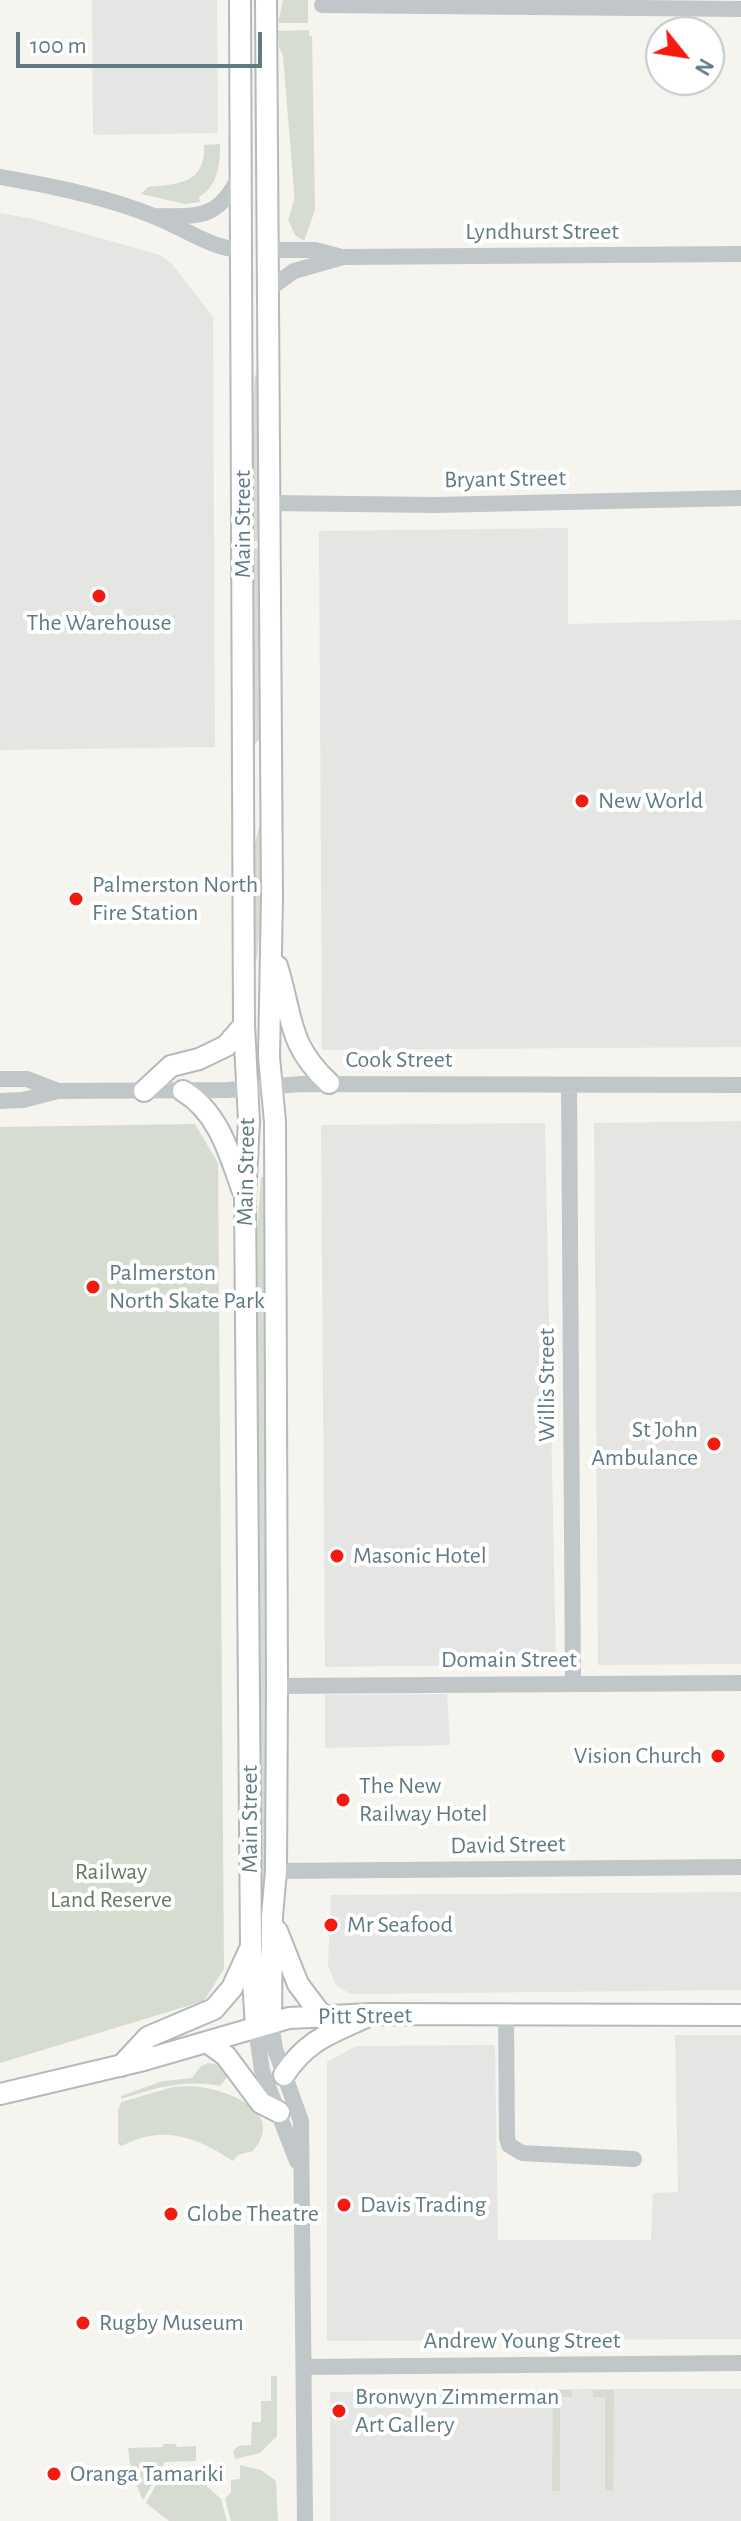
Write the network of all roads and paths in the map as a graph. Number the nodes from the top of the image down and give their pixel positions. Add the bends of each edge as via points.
1 (240, 0) edge
2 (266, 0) edge
3 (322, 5) dead end
4 (741, 9) edge
5 (267, 101) junction
6 (242, 173) junction
7 (0, 177) edge
8 (155, 216) junction
9 (242, 250) junction
10 (268, 250) junction
11 (741, 254) edge
12 (343, 257) junction
13 (269, 289) junction
14 (243, 409) junction
15 (741, 498) edge
16 (270, 503) junction
17 (272, 951) junction
18 (244, 1025) junction
19 (2, 1078) edge
20 (329, 1083) junction
21 (741, 1085) edge
22 (273, 1086) junction
23 (569, 1086) junction
24 (246, 1089) junction
25 (58, 1091) junction
26 (144, 1091) junction
27 (183, 1091) junction
28 (23, 1100) junction
29 (0, 1101) edge
30 (0, 1113) edge
31 (245, 1196) junction
32 (741, 1683) edge
33 (573, 1684) junction
34 (277, 1686) junction
35 (741, 1867) edge
36 (276, 1871) junction
37 (272, 1916) junction
38 (251, 1947) junction
39 (372, 2014) junction
40 (741, 2015) edge
41 (322, 2016) junction
42 (506, 2016) junction
43 (264, 2025) junction
44 (207, 2042) junction
45 (121, 2066) junction
46 (284, 2075) junction
47 (0, 2094) edge
48 (279, 2112) junction
49 (634, 2159) dead end
50 (302, 2181) junction
51 (741, 2363) edge
52 (304, 2367) junction
53 (305, 2521) edge

1 - 6 main road, Main Street
2 - 5 main road
3 - 4 street
5 - 9 main road via 258,135 256,224
5 - 10 main road, Main Street
6 - 8 street via 227,199 210,212
6 - 9 main road, Main Street
7 - 8 street
8 - 9 street via 218,246
9 - 14 main road, Main Street
10 - 12 street, Lyndhurst Street via 315,250
10 - 13 main road, Main Street
10 - 14 main road via 254,271 252,368
11 - 12 street, Lyndhurst Street
12 - 13 street, Lyndhurst Street via 294,271
13 - 16 main road, Main Street
14 - 18 main road, Main Street
15 - 16 street, Bryant Street
16 - 17 main road, Main Street
17 - 20 main road via 295,1040
17 - 22 main road, Main Street
18 - 24 main road, Main Street
18 - 26 main road via 226,1046 171,1066
19 - 25 street, Cook Street via 27,1079
20 - 22 street, Cook Street
20 - 23 street, Cook Street
21 - 23 street, Cook Street
22 - 24 street, Cook Street
22 - 34 main road, Main Street
23 - 33 street, Willis Street
24 - 27 street, Cook Street
24 - 31 main road, Main Street
25 - 26 street, Cook Street
25 - 28 street, Cook Street
26 - 27 street, Cook Street
27 - 31 main road via 208,1111
28 - 29 street, Cook Street
28 - 30 street
31 - 38 main road, Main Street
32 - 33 street, Domain Street
33 - 34 street, Domain Street
34 - 36 main road, Main Street
35 - 36 street, David Street
36 - 37 main road, Main Street
37 - 41 main road via 298,1984
37 - 43 main road, Main Street
38 - 43 main road, Main Street
38 - 45 main road via 232,1988 214,2009 148,2037
39 - 41 main road, Pitt Street
39 - 42 main road, Pitt Street
39 - 46 main road via 316,2040
40 - 42 main road, Pitt Street
41 - 43 main road, Pitt Street
42 - 49 street via 509,2145 522,2153
43 - 44 main road, Pitt Street
43 - 46 street, Main Street
43 - 48 street, Main Street via 262,2071
44 - 45 main road, Pitt Street
44 - 48 main road via 226,2056 261,2103
45 - 47 main road, Pitt Street
46 - 50 street, Main Street via 301,2121
48 - 50 street, Main Street
50 - 52 street, Main Street
51 - 52 street, Andrew Young Street
52 - 53 street, Main Street

